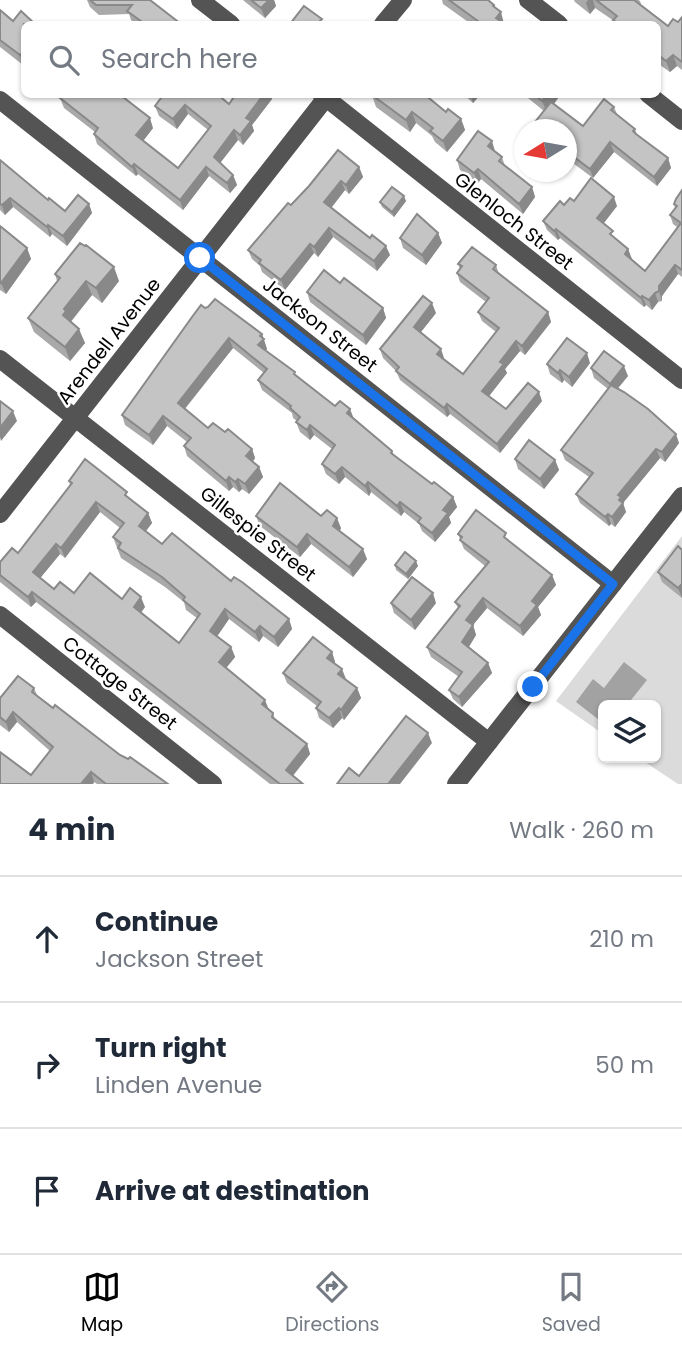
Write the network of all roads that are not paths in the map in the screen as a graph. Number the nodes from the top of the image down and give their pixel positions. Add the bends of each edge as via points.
1 (200, 0) edge
2 (402, 0) edge
3 (528, 0) edge
4 (227, 21) edge
5 (385, 21) edge
6 (555, 21) edge
7 (323, 98) edge
8 (328, 98) edge
9 (653, 98) edge
10 (0, 100) edge
11 (682, 121) edge
12 (200, 258) junction
13 (0, 359) edge
14 (682, 380) edge
15 (75, 418) junction
16 (682, 496) edge
17 (0, 514) edge
18 (613, 584) junction
19 (0, 615) edge
20 (489, 742) junction
21 (214, 784) edge
22 (456, 784) edge

1 - 4 street
2 - 5 street
3 - 6 street
7 - 12 street, Arendell Avenue
8 - 14 street, Glenloch Street
9 - 11 street
10 - 12 street, Jackson Street
12 - 15 street, Arendell Avenue
12 - 18 street, Jackson Street
13 - 15 street, Gillespie Street
15 - 17 street, Arendell Avenue
15 - 20 street, Gillespie Street
16 - 18 street
18 - 20 street
19 - 21 street, Cottage Street
20 - 22 street

